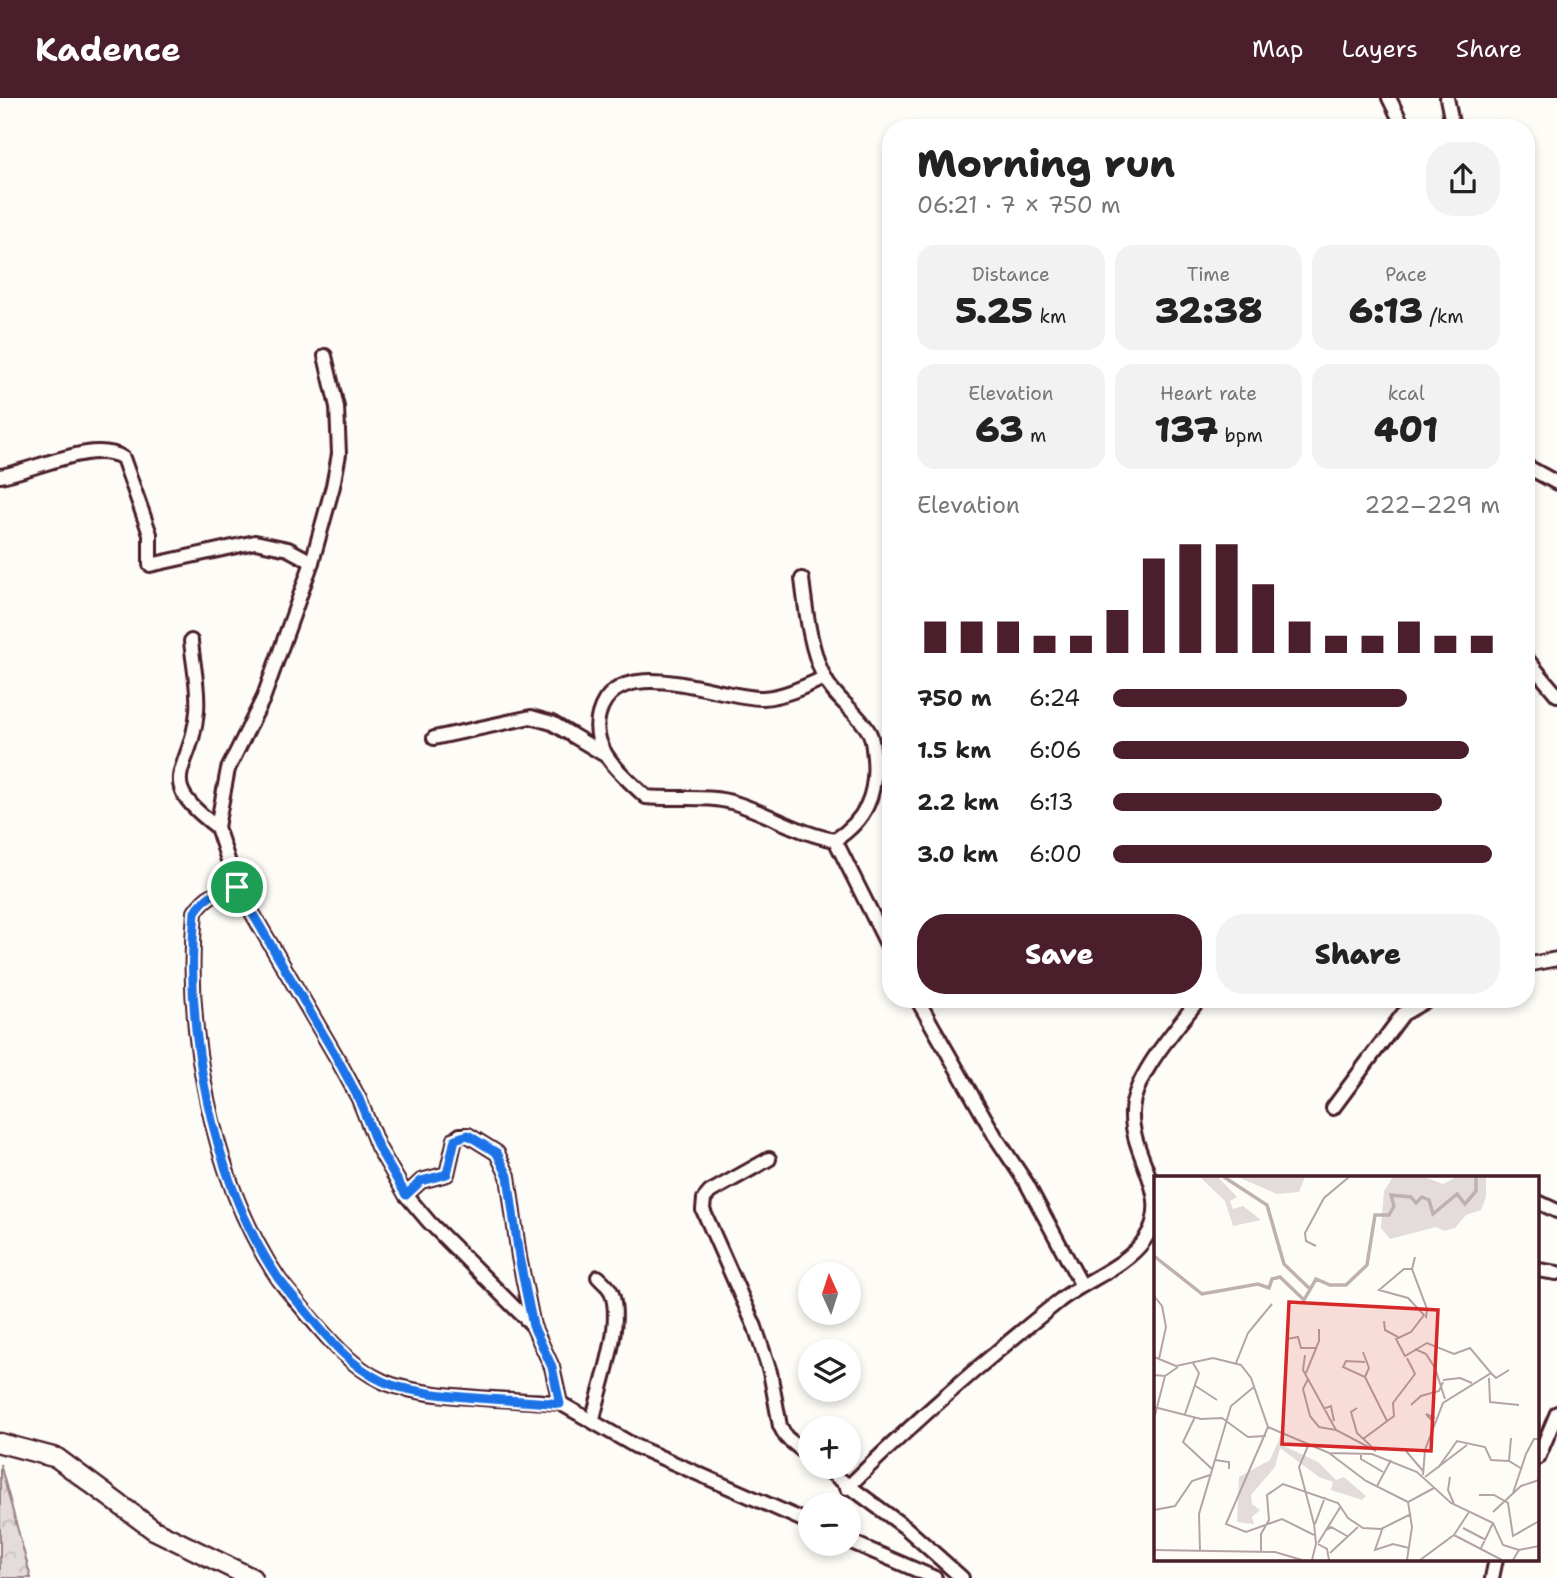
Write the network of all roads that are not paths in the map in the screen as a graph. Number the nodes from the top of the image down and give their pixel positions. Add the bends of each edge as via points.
1 (1389, 98) edge
2 (1447, 98) edge
3 (1400, 119) edge
4 (1451, 119) edge
5 (325, 356) dead end
6 (1535, 471) edge
7 (0, 476) edge
8 (1557, 483) edge
9 (312, 562) junction
10 (802, 579) dead end
11 (191, 641) dead end
12 (1535, 669) edge
13 (824, 678) junction
14 (1557, 695) edge
15 (433, 738) dead end
16 (605, 755) junction
17 (218, 827) junction
18 (835, 839) junction
19 (237, 887) junction
20 (882, 934) edge
21 (1557, 959) edge
22 (1535, 963) edge
23 (922, 1008) edge
24 (1192, 1008) edge
25 (1413, 1008) edge
26 (1333, 1108) dead end
27 (769, 1159) dead end
28 (1154, 1189) edge
29 (406, 1195) junction
30 (1540, 1203) edge
31 (1557, 1212) edge
32 (1154, 1214) edge
33 (598, 1277) dead end
34 (1081, 1284) junction
35 (533, 1326) junction
36 (560, 1404) junction
37 (1557, 1413) edge
38 (593, 1419) junction
39 (0, 1443) edge
40 (798, 1447) edge
41 (1540, 1453) edge
42 (836, 1479) edge
43 (847, 1488) junction
44 (798, 1518) edge
45 (861, 1546) edge
46 (1496, 1560) edge
47 (253, 1578) edge
48 (935, 1578) edge
49 (962, 1578) edge
50 (1492, 1578) edge

1 - 3 street
2 - 4 street
5 - 9 street via 337,407 339,454
6 - 8 street
7 - 9 street via 77,455 114,452 123,458 150,534 150,565 255,542 288,549
9 - 17 street via 263,699 228,769
10 - 13 street
11 - 17 street via 197,713 178,778 181,793 192,808
12 - 14 street
13 - 16 street via 768,698 747,698 683,683 628,682 602,703 597,721
13 - 18 street via 871,734 875,773 866,812 852,829
15 - 16 street via 531,717 552,723
16 - 18 street via 646,797 714,798 814,836
17 - 19 street
18 - 20 street
19 - 29 street via 359,1099 378,1147
19 - 36 street via 215,892 195,912 192,998 224,1162 246,1219 278,1278 329,1340 383,1381 423,1391
21 - 22 street
23 - 34 street
24 - 28 street via 1135,1093 1133,1135
25 - 26 street via 1403,1014
27 - 40 street via 710,1192 703,1210 755,1327 770,1372 780,1426
29 - 35 street
29 - 35 street via 421,1181 447,1174 460,1135 497,1153 508,1176
30 - 31 street
32 - 34 street via 1153,1224 1133,1252
33 - 38 street via 611,1291 615,1306
34 - 43 street via 913,1422
35 - 36 street via 552,1367
36 - 38 street
37 - 41 street
38 - 44 street via 635,1446
39 - 47 main road via 57,1458 154,1530
42 - 43 street
43 - 49 street via 906,1528
45 - 48 street
46 - 50 street

